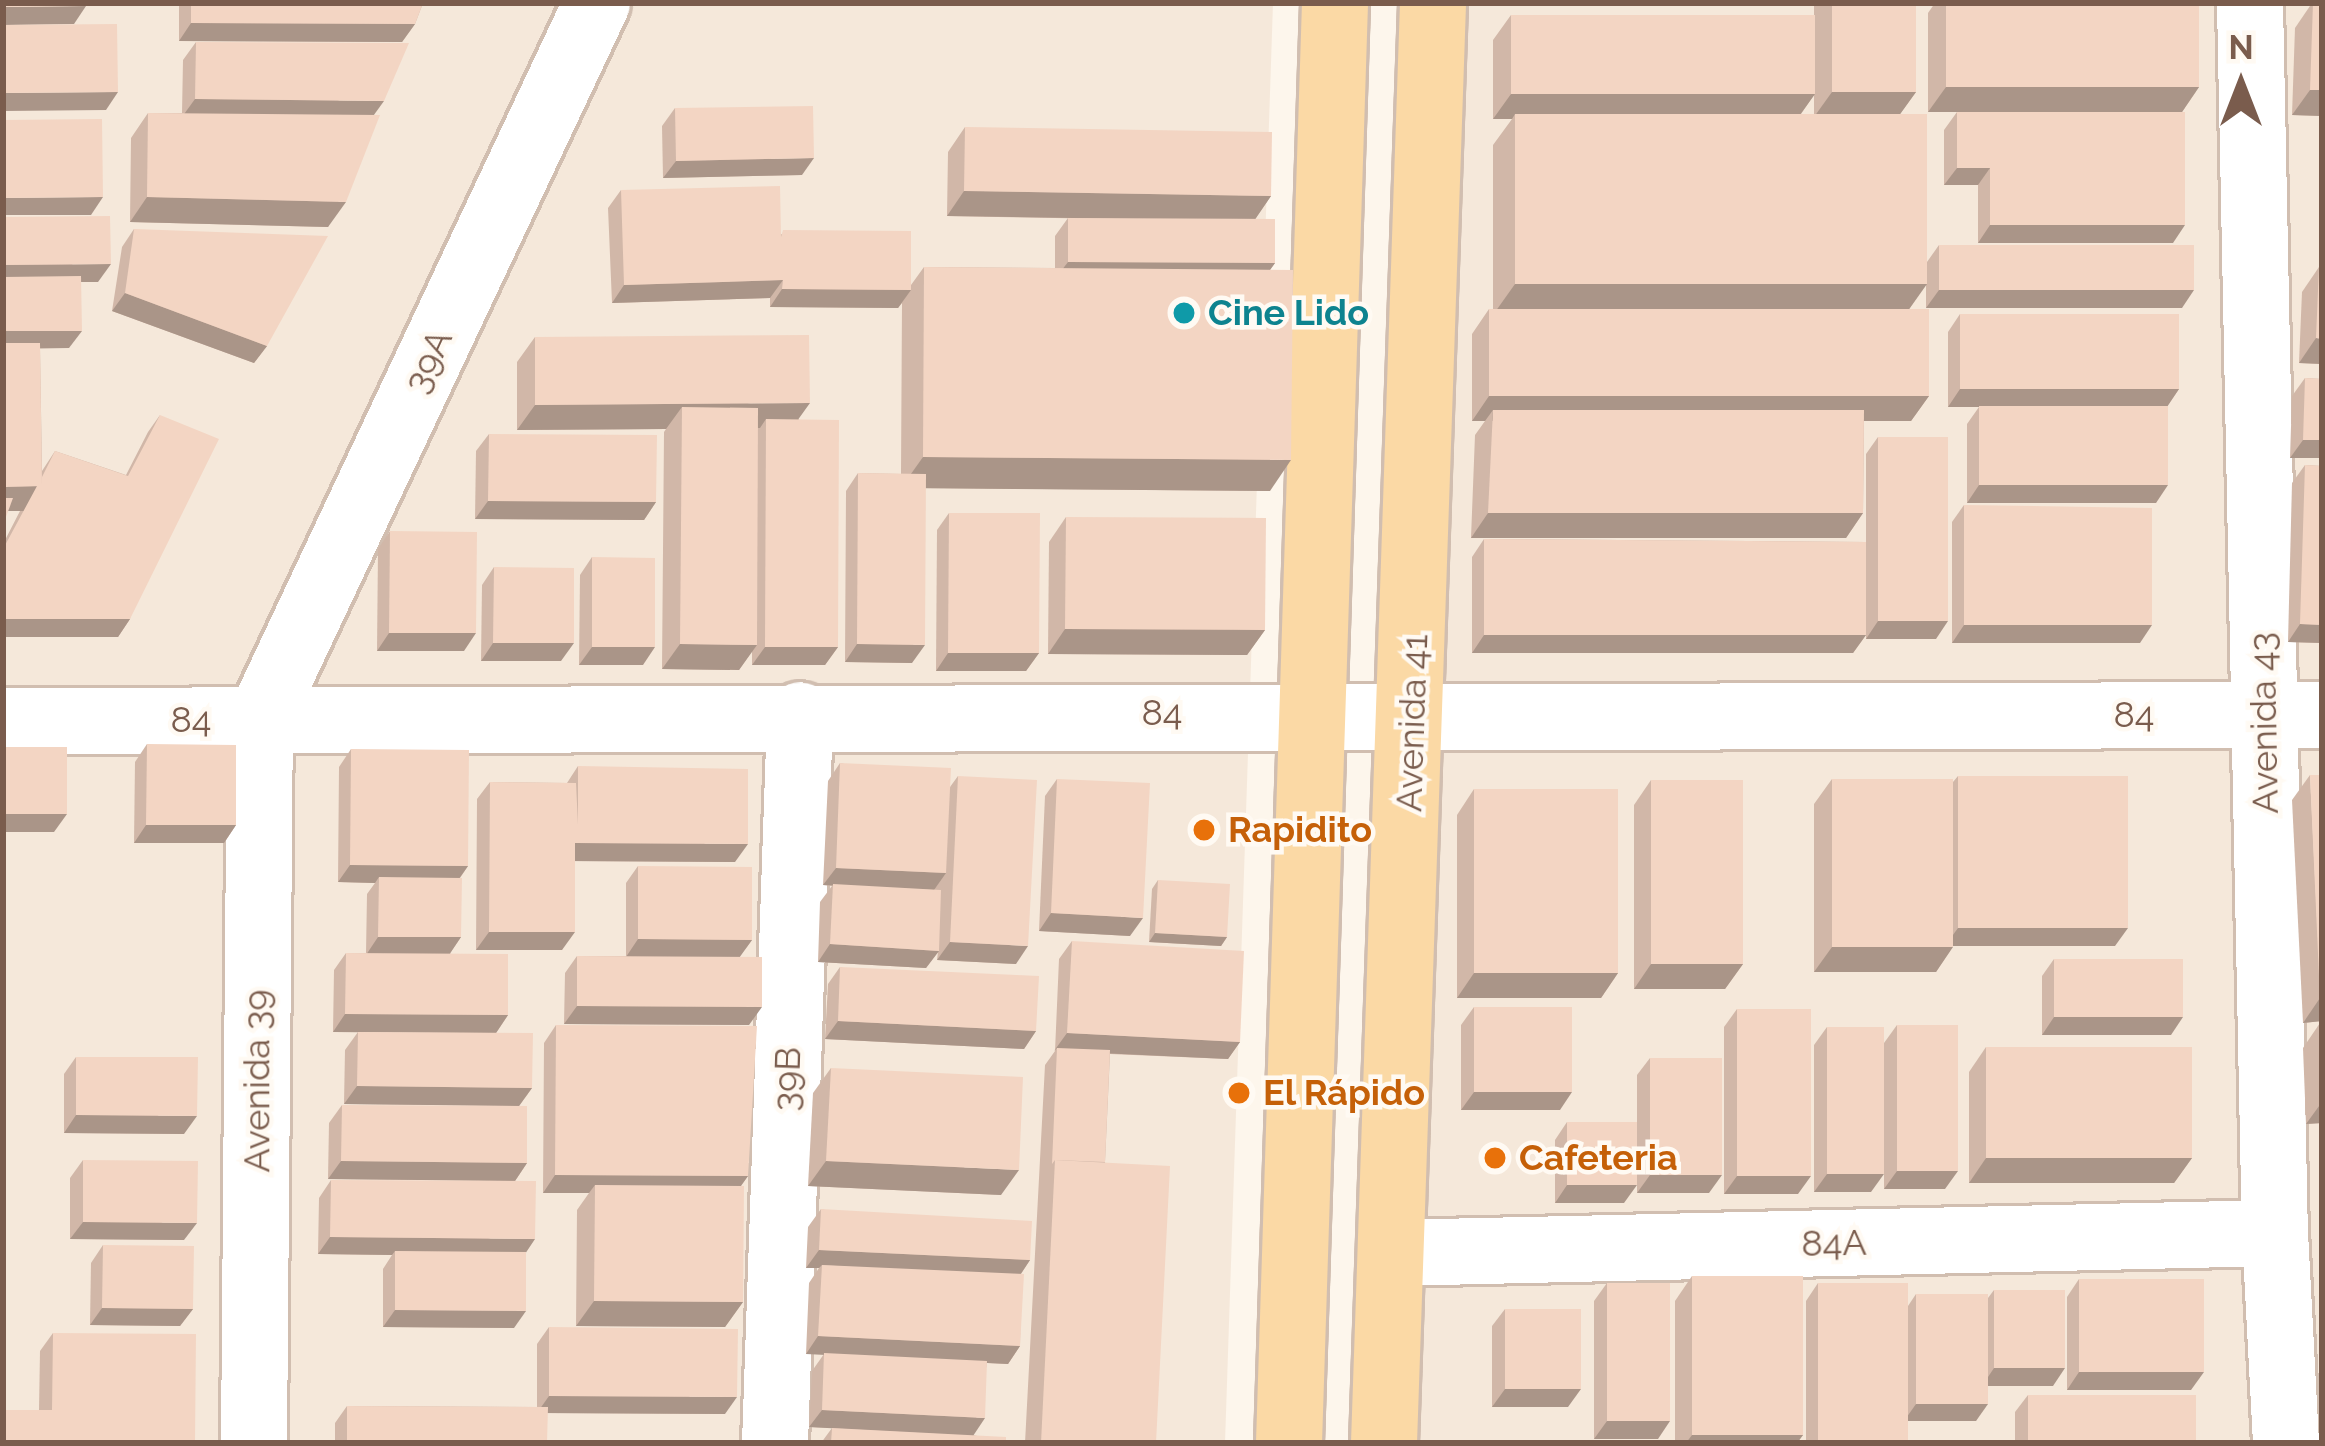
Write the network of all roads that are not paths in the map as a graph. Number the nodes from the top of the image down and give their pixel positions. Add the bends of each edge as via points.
1 (597, 3) edge
2 (1335, 3) edge
3 (1433, 3) edge
4 (2250, 3) edge
5 (1312, 712) junction
6 (1413, 712) junction
7 (2293, 715) edge
8 (800, 716) junction
9 (260, 719) junction
10 (3, 721) edge
11 (2275, 1233) junction
12 (1394, 1253) junction
13 (254, 1443) edge
14 (775, 1443) edge
15 (1289, 1443) edge
16 (1384, 1443) edge
17 (2286, 1443) edge

1 - 9 street, 39A
2 - 5 main road
3 - 6 main road, Avenida 41
4 - 7 street, Avenida 43
5 - 6 street, 84
5 - 8 street, 84
5 - 15 main road
6 - 7 street, 84
6 - 12 main road, Avenida 41
7 - 11 street, Avenida 43
8 - 9 street, 84
8 - 14 street, 39B
9 - 10 street, 84
9 - 13 street, Avenida 39
11 - 12 street, 84A
11 - 17 street, Avenida 43
12 - 16 main road, Avenida 41

